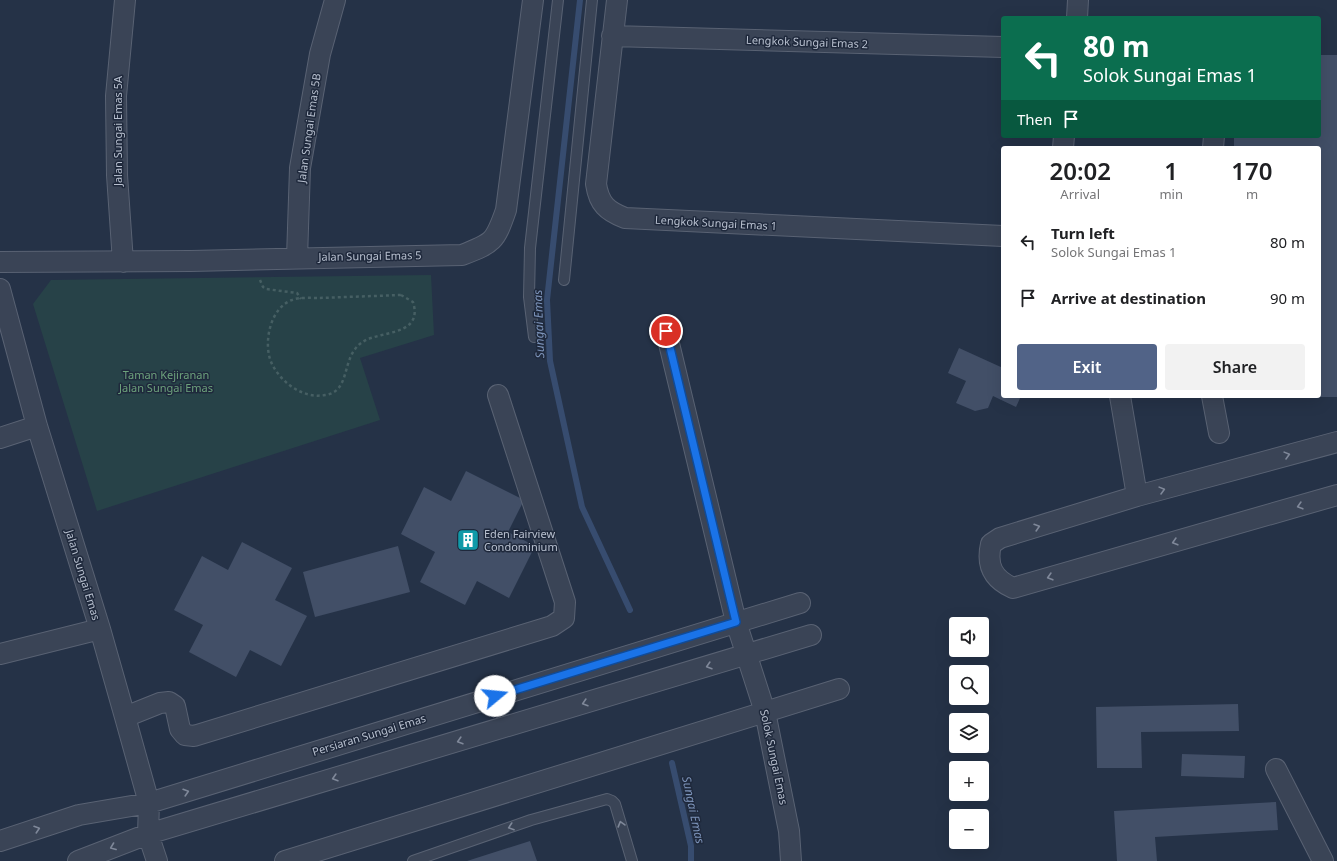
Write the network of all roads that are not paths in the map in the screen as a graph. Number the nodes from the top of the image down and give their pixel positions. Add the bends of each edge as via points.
1 (125, 0) edge
2 (335, 0) edge
3 (532, 0) edge
4 (558, 0) edge
5 (592, 0) edge
6 (617, 0) edge
7 (1078, 0) edge
8 (1077, 16) edge
9 (612, 36) junction
10 (1001, 47) edge
11 (1001, 236) edge
12 (297, 258) junction
13 (0, 262) edge
14 (122, 262) junction
15 (564, 280) dead end
16 (0, 290) edge
17 (666, 331) dead end
18 (534, 337) dead end
19 (498, 395) dead end
20 (1120, 398) edge
21 (1212, 398) edge
22 (37, 426) junction
23 (1219, 433) dead end
24 (0, 438) edge
25 (1337, 442) edge
26 (1337, 495) edge
27 (1137, 496) junction
28 (800, 603) dead end
29 (736, 622) junction
30 (100, 629) junction
31 (811, 635) dead end
32 (0, 654) edge
33 (746, 655) junction
34 (839, 689) dead end
35 (765, 712) junction
36 (125, 717) junction
37 (1276, 770) dead end
38 (149, 803) junction
39 (148, 834) junction
40 (0, 841) edge
41 (78, 861) edge
42 (157, 861) edge
43 (285, 861) edge
44 (413, 861) edge
45 (632, 861) edge
46 (791, 861) edge
47 (1323, 861) edge

1 - 14 street, Jalan Sungai Emas 5A via 116,96
2 - 12 street, Jalan Sungai Emas 5B via 320,54 300,168
3 - 12 street, Jalan Sungai Emas 5 via 506,210 498,233 485,246 462,255
4 - 18 lane via 530,248 529,297
5 - 15 lane
6 - 9 street
7 - 8 street
9 - 10 street, Lengkok Sungai Emas 2
9 - 11 street, Lengkok Sungai Emas 1 via 596,184 598,198 607,209 617,215 625,218
12 - 14 street, Jalan Sungai Emas 5
13 - 14 street, Jalan Sungai Emas 5
16 - 22 street, Jalan Sungai Emas
17 - 29 street, Solok Sungai Emas
19 - 36 street via 565,602 564,618 552,626 194,736 185,735 180,729 175,706 169,702
20 - 27 street
21 - 23 street
22 - 24 street
22 - 30 street, Jalan Sungai Emas
27 -> 25 street
26 -> 27 street via 1013,588 994,576 988,555 990,544 1000,538
28 - 29 street, Persiaran Sungai Emas
29 - 33 street, Solok Sungai Emas
38 -> 29 street, Persiaran Sungai Emas
30 - 32 street
30 - 36 street, Jalan Sungai Emas
31 - 33 street
33 - 35 street, Solok Sungai Emas
33 -> 39 street
34 - 35 street
35 - 43 street
35 - 46 street, Solok Sungai Emas via 789,831
36 - 38 street, Jalan Sungai Emas
37 - 47 street
38 - 39 street, Jalan Sungai Emas
40 -> 38 street, Persiaran Sungai Emas via 79,815
39 -> 41 street
39 - 42 street, Jalan Sungai Emas
45 -> 44 lane via 615,804 607,799 531,820

